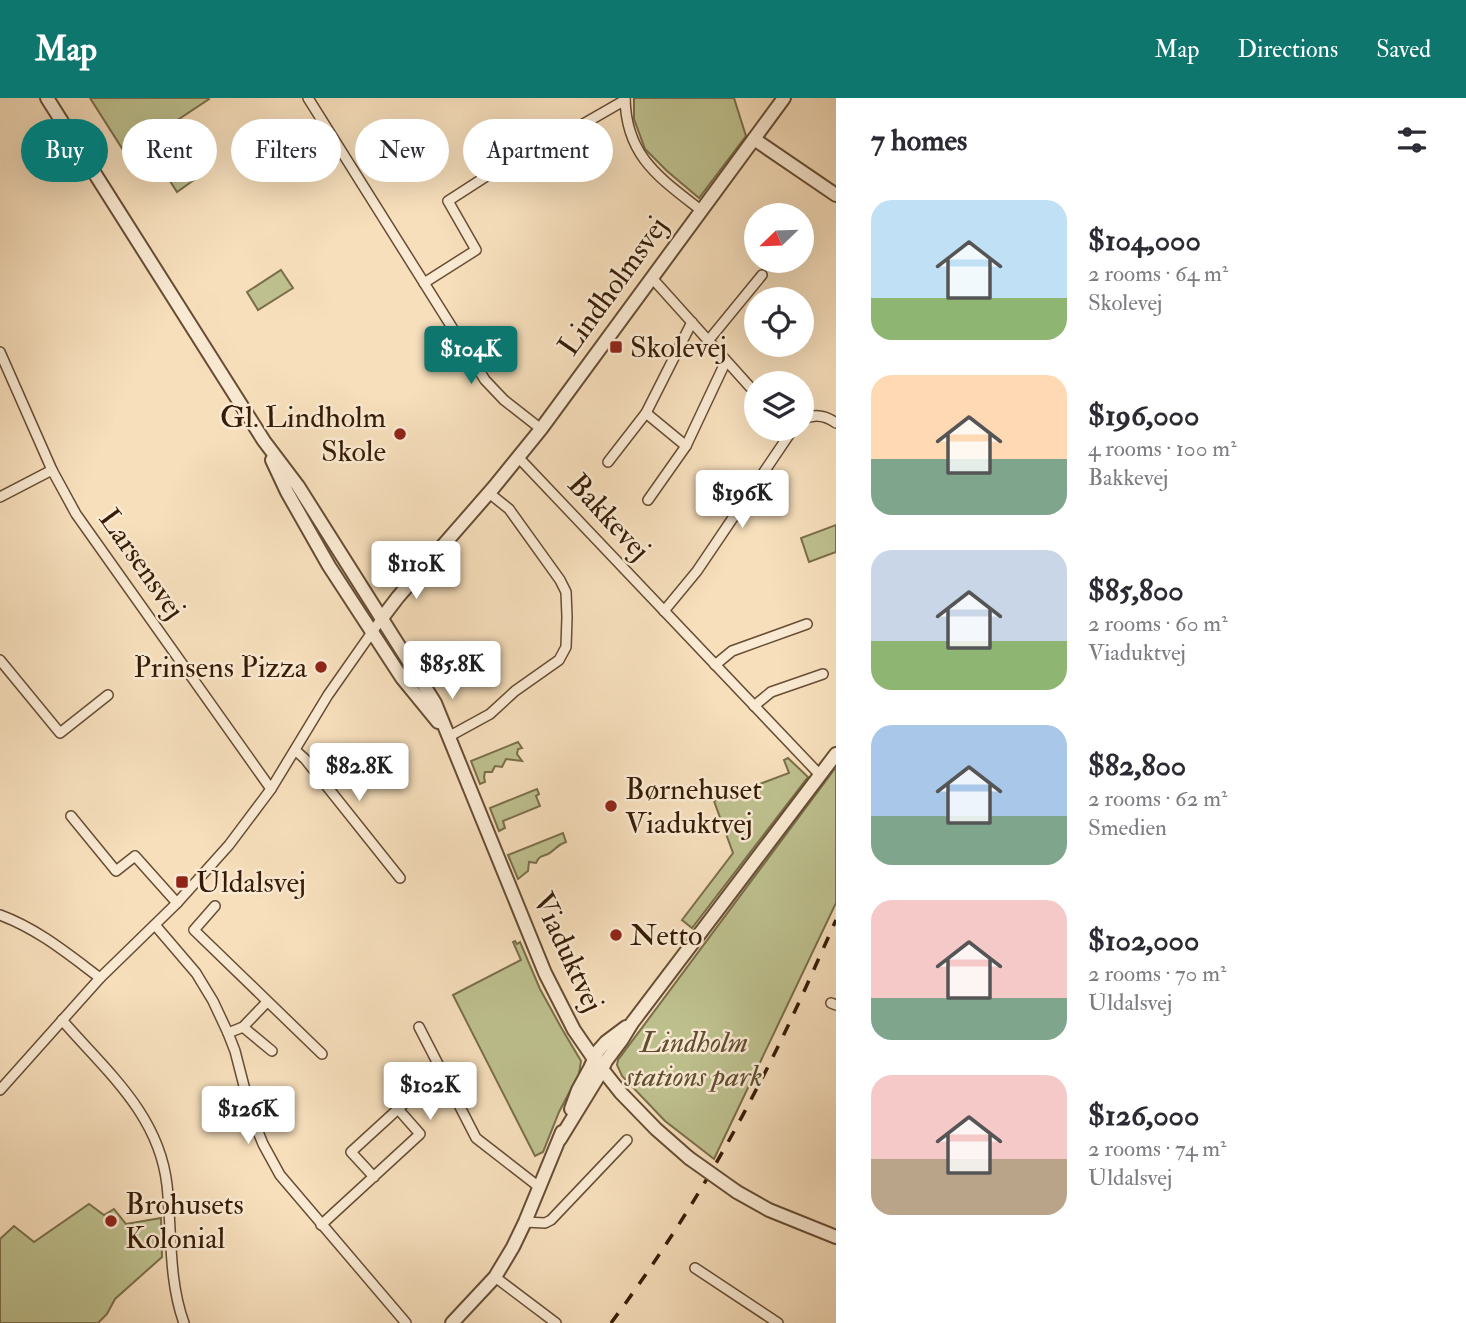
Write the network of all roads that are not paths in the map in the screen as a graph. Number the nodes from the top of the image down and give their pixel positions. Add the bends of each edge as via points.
1 (47, 98) edge
2 (308, 98) edge
3 (784, 98) edge
4 (625, 99) edge
5 (591, 119) edge
6 (754, 139) junction
7 (477, 182) edge
8 (836, 195) edge
9 (702, 211) junction
10 (762, 275) dead end
11 (652, 278) junction
12 (424, 283) junction
13 (692, 323) junction
14 (708, 341) junction
15 (0, 352) edge
16 (726, 360) junction
17 (744, 380) edge
18 (646, 413) junction
19 (814, 415) edge
20 (836, 423) edge
21 (541, 429) junction
22 (264, 441) junction
23 (785, 441) edge
24 (686, 446) junction
25 (518, 457) junction
26 (608, 462) dead end
27 (52, 470) junction
28 (489, 493) junction
29 (0, 497) edge
30 (648, 500) dead end
31 (664, 611) junction
32 (382, 618) junction
33 (807, 624) dead end
34 (372, 633) junction
35 (0, 660) edge
36 (715, 665) junction
37 (823, 674) dead end
38 (108, 695) dead end
39 (754, 706) junction
40 (448, 737) junction
41 (295, 750) junction
42 (836, 754) edge
43 (820, 775) junction
44 (271, 789) junction
45 (71, 816) dead end
46 (400, 878) dead end
47 (177, 903) junction
48 (215, 906) dead end
49 (0, 915) edge
50 (155, 925) junction
51 (100, 978) junction
52 (267, 1002) junction
53 (62, 1020) junction
54 (243, 1027) junction
55 (419, 1027) dead end
56 (228, 1032) junction
57 (272, 1051) dead end
58 (322, 1055) dead end
59 (598, 1064) junction
60 (440, 1071) junction
61 (0, 1090) edge
62 (398, 1109) junction
63 (627, 1140) dead end
64 (374, 1177) junction
65 (539, 1187) junction
66 (525, 1222) junction
67 (321, 1225) junction
68 (836, 1237) edge
69 (695, 1268) dead end
70 (495, 1277) junction
71 (184, 1323) edge
72 (406, 1323) edge
73 (452, 1323) edge
74 (556, 1323) edge
75 (778, 1323) edge

1 - 22 street
2 - 12 street
3 - 6 street, Lindholmsvej
4 - 5 street
4 - 9 street via 631,135 646,163
6 - 8 street
6 - 9 street, Lindholmsvej
7 - 12 street via 448,201 476,250
9 - 11 street, Lindholmsvej
10 - 14 street
11 - 13 street
11 - 21 street, Lindholmsvej
12 - 21 street via 485,380
13 - 14 street
13 - 18 street
14 - 16 street
15 - 27 street, Larsensvej
16 - 17 street
16 - 24 street
18 - 24 street
18 - 26 street
19 - 20 street
21 - 25 street, Lindholmsvej
22 - 32 street, Viaduktvej
22 - 34 street, Viaduktvej via 312,539
23 - 31 street via 697,571
24 - 30 street
25 - 28 street, Lindholmsvej
25 - 31 street, Bakkevej
27 - 29 street
27 - 44 street, Larsensvej via 76,514
28 - 32 street, Lindholmsvej
28 - 40 street via 509,509 566,592 566,647 559,660 490,714
31 - 36 street, Bakkevej
32 - 34 street, Lindholmsvej
32 - 40 street, Viaduktvej via 435,703
33 - 36 street via 732,651
34 - 40 street, Viaduktvej
34 - 41 street, Lindholmsvej
35 - 38 street via 60,733
36 - 39 street, Bakkevej
37 - 39 street via 771,692
39 - 43 street, Bakkevej
40 - 59 street, Viaduktvej via 545,973 574,1030
41 - 44 street, Lindholmsvej
41 - 46 street
42 - 43 street
43 - 59 street
44 - 47 street, Lindholmsvej
45 - 47 street via 116,871 135,856
47 - 50 street, Lindholmsvej
48 - 52 street via 194,930
49 - 51 street via 56,944
50 - 51 street, Lindholmsvej
50 - 56 street via 196,973
51 - 53 street, Lindholmsvej
52 - 54 street
52 - 58 street
53 - 61 street, Lindholmsvej
53 - 71 street via 135,1103 150,1127 167,1182 174,1286
54 - 56 street
54 - 57 street
55 - 60 street
56 - 67 street via 263,1144 280,1175
59 - 65 street
59 - 68 street, Viaduktvej, bridge via 635,1109 690,1158 769,1210
60 - 62 street
60 - 65 street via 476,1138
62 - 64 street via 420,1134
62 - 64 street via 351,1152
63 - 66 street via 551,1220
64 - 67 street
65 - 66 street
66 - 70 street
67 - 72 street
69 - 75 street
70 - 73 street
70 - 74 street

